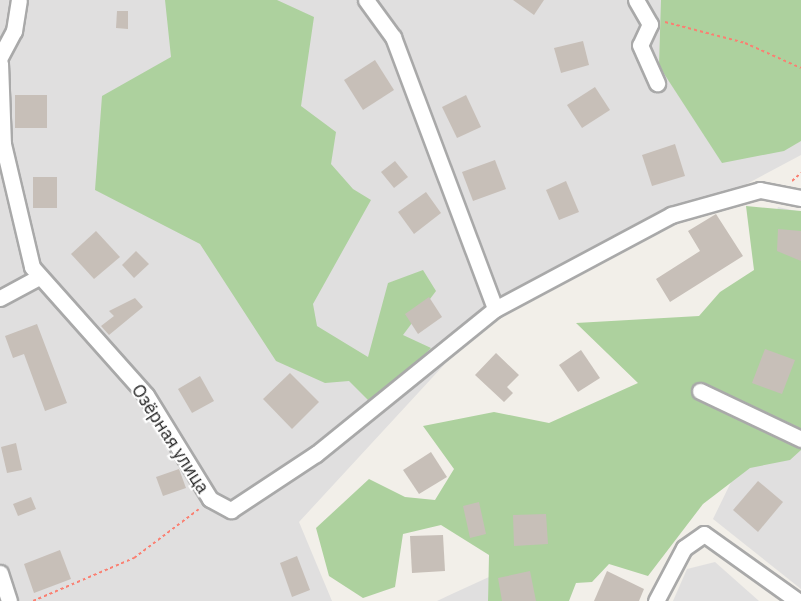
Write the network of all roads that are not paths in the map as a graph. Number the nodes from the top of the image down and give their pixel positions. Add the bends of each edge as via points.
1 (19, 0) edge
2 (366, 0) edge
3 (636, 0) edge
4 (0, 57) edge
5 (0, 63) edge
6 (657, 83) dead end
7 (801, 198) edge
8 (39, 277) junction
9 (0, 298) edge
10 (495, 309) junction
11 (700, 391) dead end
12 (801, 439) edge
13 (0, 573) edge
14 (9, 601) edge
15 (656, 601) edge
16 (798, 601) edge

1 - 4 street via 14,31
2 - 10 street via 393,36
3 - 6 street via 650,24 640,45
5 - 8 street, Озёрная улица via 3,144 32,267
7 - 10 street via 760,190 671,215
8 - 9 street
8 - 10 street, Озёрная улица via 146,395 210,499 231,510 264,492
11 - 12 street
13 - 14 street
15 - 16 street via 684,548 704,534

